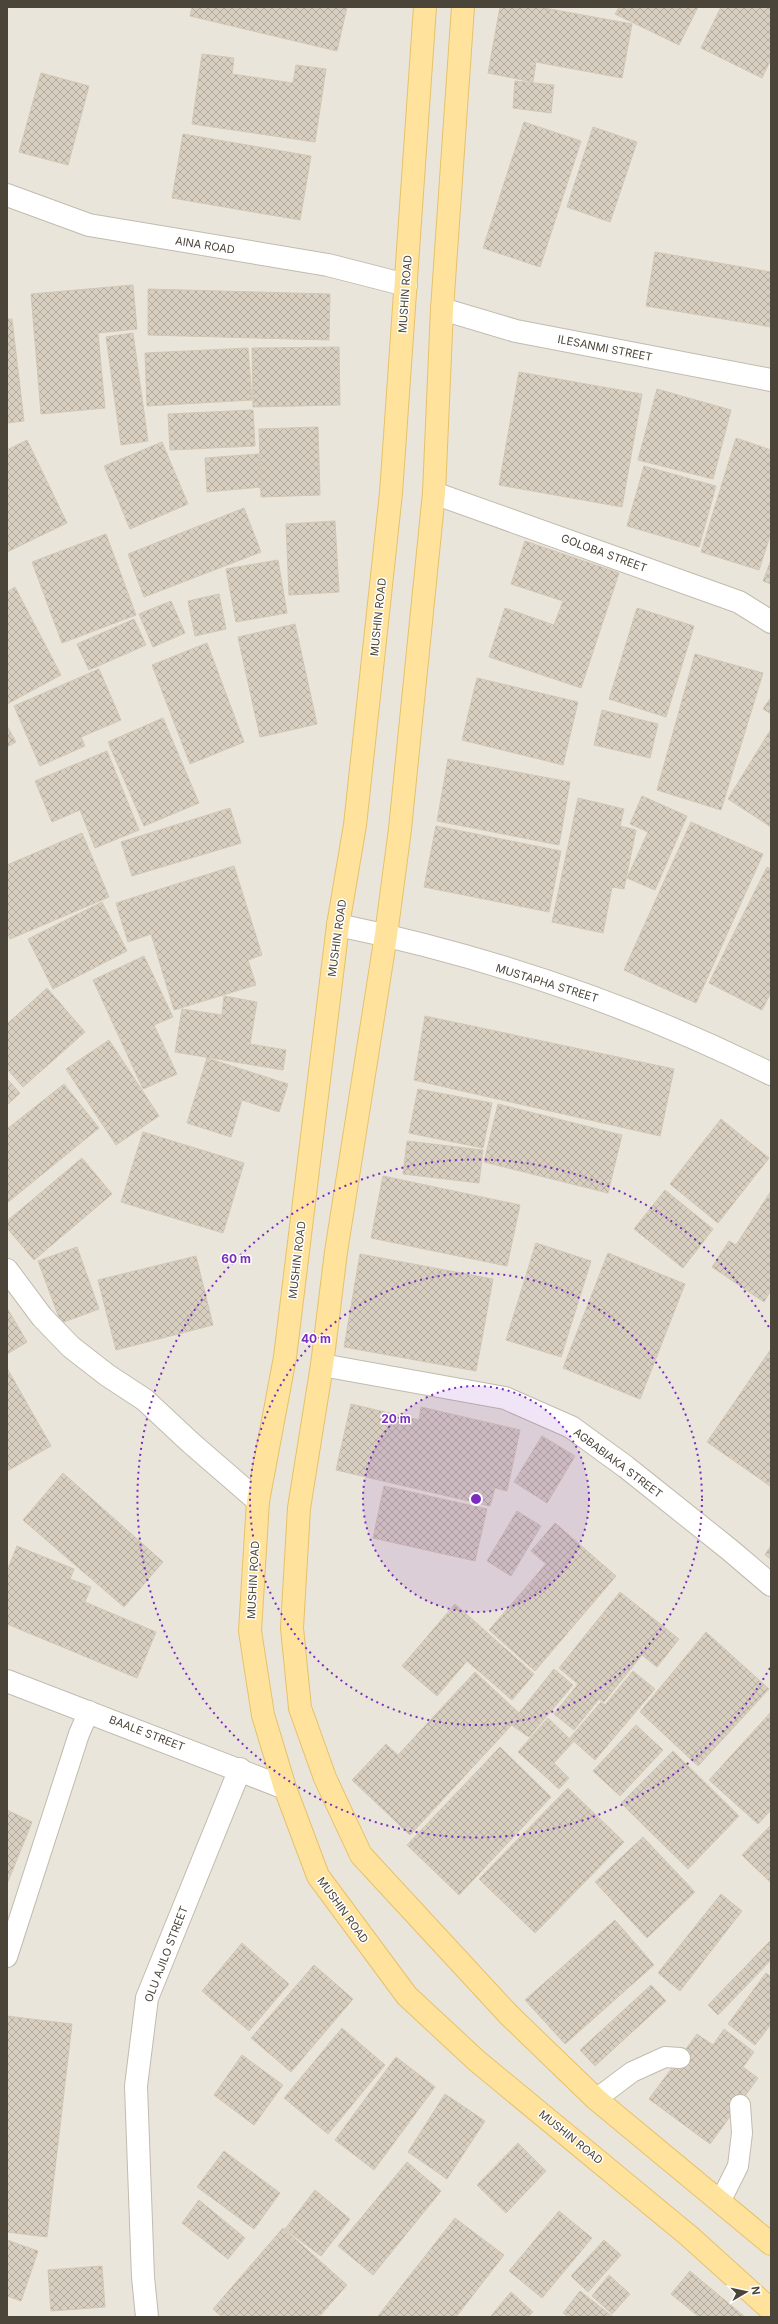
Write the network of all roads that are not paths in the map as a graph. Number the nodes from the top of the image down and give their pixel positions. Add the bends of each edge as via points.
1 (425, 7) edge
2 (463, 7) edge
3 (7, 195) edge
4 (406, 286) junction
5 (442, 309) junction
6 (771, 380) edge
7 (434, 492) junction
8 (771, 622) edge
9 (338, 925) junction
10 (386, 935) junction
11 (771, 1074) edge
12 (7, 1270) edge
13 (322, 1365) junction
14 (258, 1501) junction
15 (771, 1585) edge
16 (7, 1681) edge
17 (89, 1711) junction
18 (240, 1769) junction
19 (285, 1788) junction
20 (7, 1957) edge
21 (680, 2058) dead end
22 (596, 2099) junction
23 (740, 2105) dead end
24 (720, 2202) junction
25 (771, 2244) edge
26 (771, 2310) edge
27 (147, 2317) edge

1 - 4 main road, MUSHIN ROAD
2 - 5 main road
3 - 4 street, AINA ROAD via 89,225 328,265
4 - 9 main road, MUSHIN ROAD via 391,493 355,826
5 - 6 street, ILESANMI STREET via 516,331
5 - 7 main road
7 - 8 street, GOLOBA STREET via 740,602
7 - 10 main road via 400,828
9 - 10 street, MUSTAPHA STREET
9 - 14 main road, MUSHIN ROAD via 285,1357
10 - 11 street, MUSTAPHA STREET via 578,990 704,1041
10 - 13 main road via 336,1252
12 - 14 street via 42,1317 71,1347 145,1400
13 - 15 street, AGBABIAKA STREET via 505,1398 571,1427 656,1491
13 - 22 main road via 299,1508 292,1628 300,1708 325,1778 361,1855 509,2015
14 - 19 main road, MUSHIN ROAD via 250,1631 264,1715
16 - 17 street, BAALE STREET
17 - 18 street, BAALE STREET
17 - 20 lane via 79,1734
18 - 19 street, BAALE STREET
18 - 27 street, OLU AJILO STREET via 147,1998 136,2086 143,2276
19 - 26 main road, MUSHIN ROAD via 318,1876 407,1996 477,2061 682,2230
21 - 22 lane via 665,2057 632,2072
22 - 24 main road
23 - 24 lane via 742,2134 738,2166
24 - 25 main road

